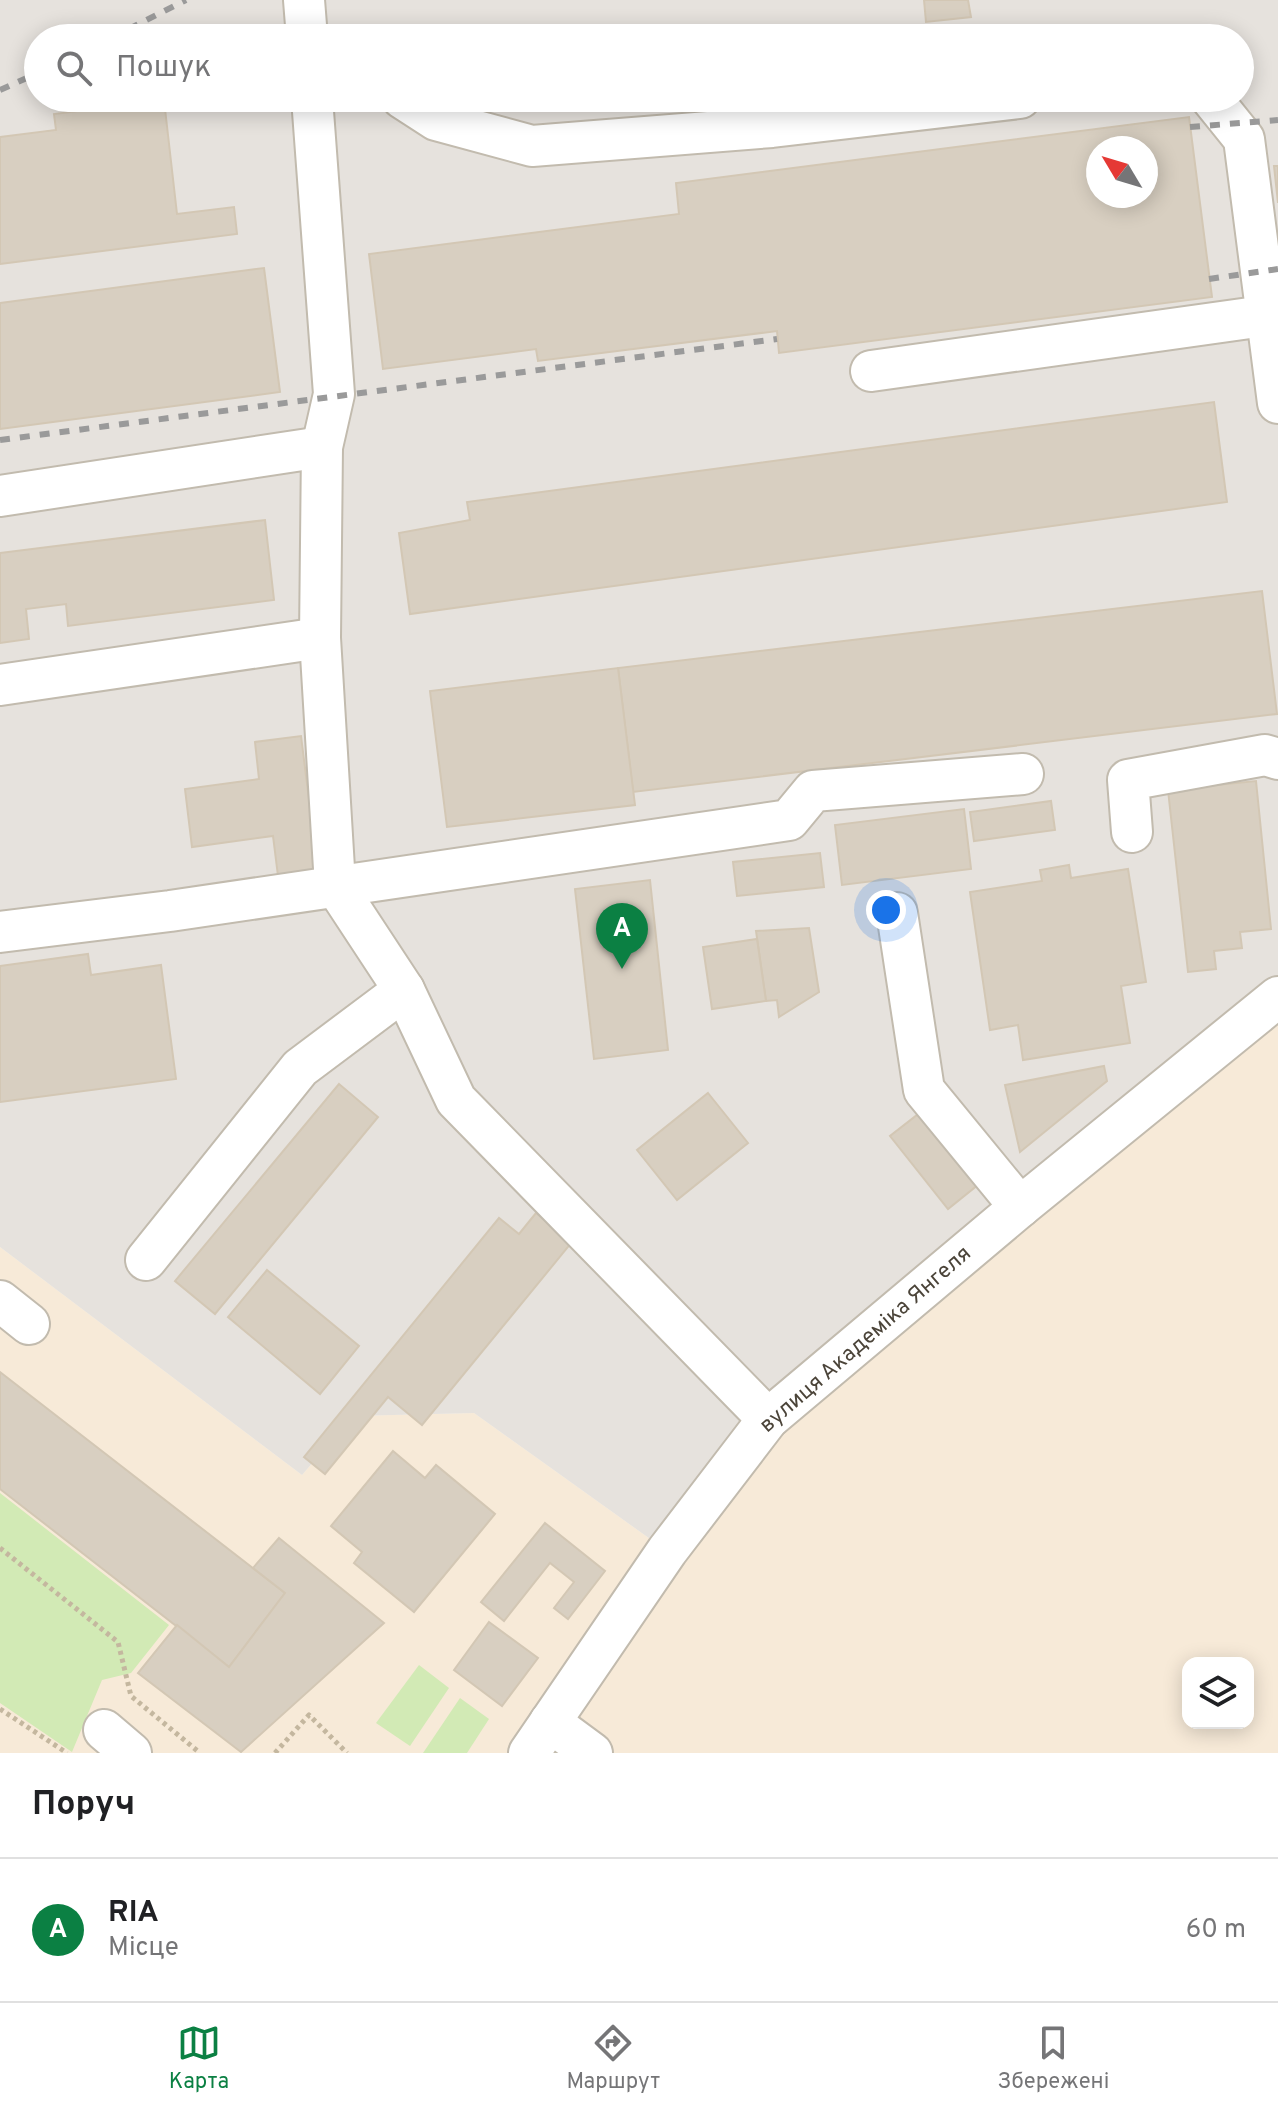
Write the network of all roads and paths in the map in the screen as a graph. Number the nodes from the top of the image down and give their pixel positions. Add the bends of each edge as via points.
1 (313, 112) edge
2 (424, 112) edge
3 (900, 112) edge
4 (1222, 112) edge
5 (1264, 316) junction
6 (871, 371) dead end
7 (1278, 403) edge
8 (322, 447) junction
9 (0, 496) edge
10 (320, 638) junction
11 (0, 685) edge
12 (1278, 759) edge
13 (1023, 774) dead end
14 (1132, 832) dead end
15 (335, 885) junction
16 (897, 913) dead end
17 (0, 932) edge
18 (404, 990) junction
19 (1278, 997) edge
20 (1020, 1207) junction
21 (146, 1260) dead end
22 (768, 1419) junction
23 (0, 1548) edge
24 (0, 1709) edge
25 (539, 1738) edge
26 (67, 1753) edge
27 (200, 1753) edge
28 (275, 1753) edge
29 (347, 1753) edge
30 (592, 1753) edge

1 - 8 street via 334,394
2 - 3 street via 532,146
4 - 5 street via 1244,139
5 - 6 street
5 - 7 street
8 - 9 street
8 - 10 street
10 - 11 street
10 - 15 street
12 - 14 street via 1265,755 1128,780
13 - 15 street via 813,791 789,820
15 - 17 street
15 - 18 street
16 - 20 street via 924,1090
18 - 21 street via 300,1068
18 - 22 street via 456,1100
19 - 20 street, вулиця Академіка Янгеля
20 - 22 street, вулиця Академіка Янгеля
22 - 25 street, вулиця Академіка Янгеля via 667,1551
23 - 27 path via 118,1642 131,1696
24 - 26 path
25 - 30 street
28 - 29 path via 309,1715

